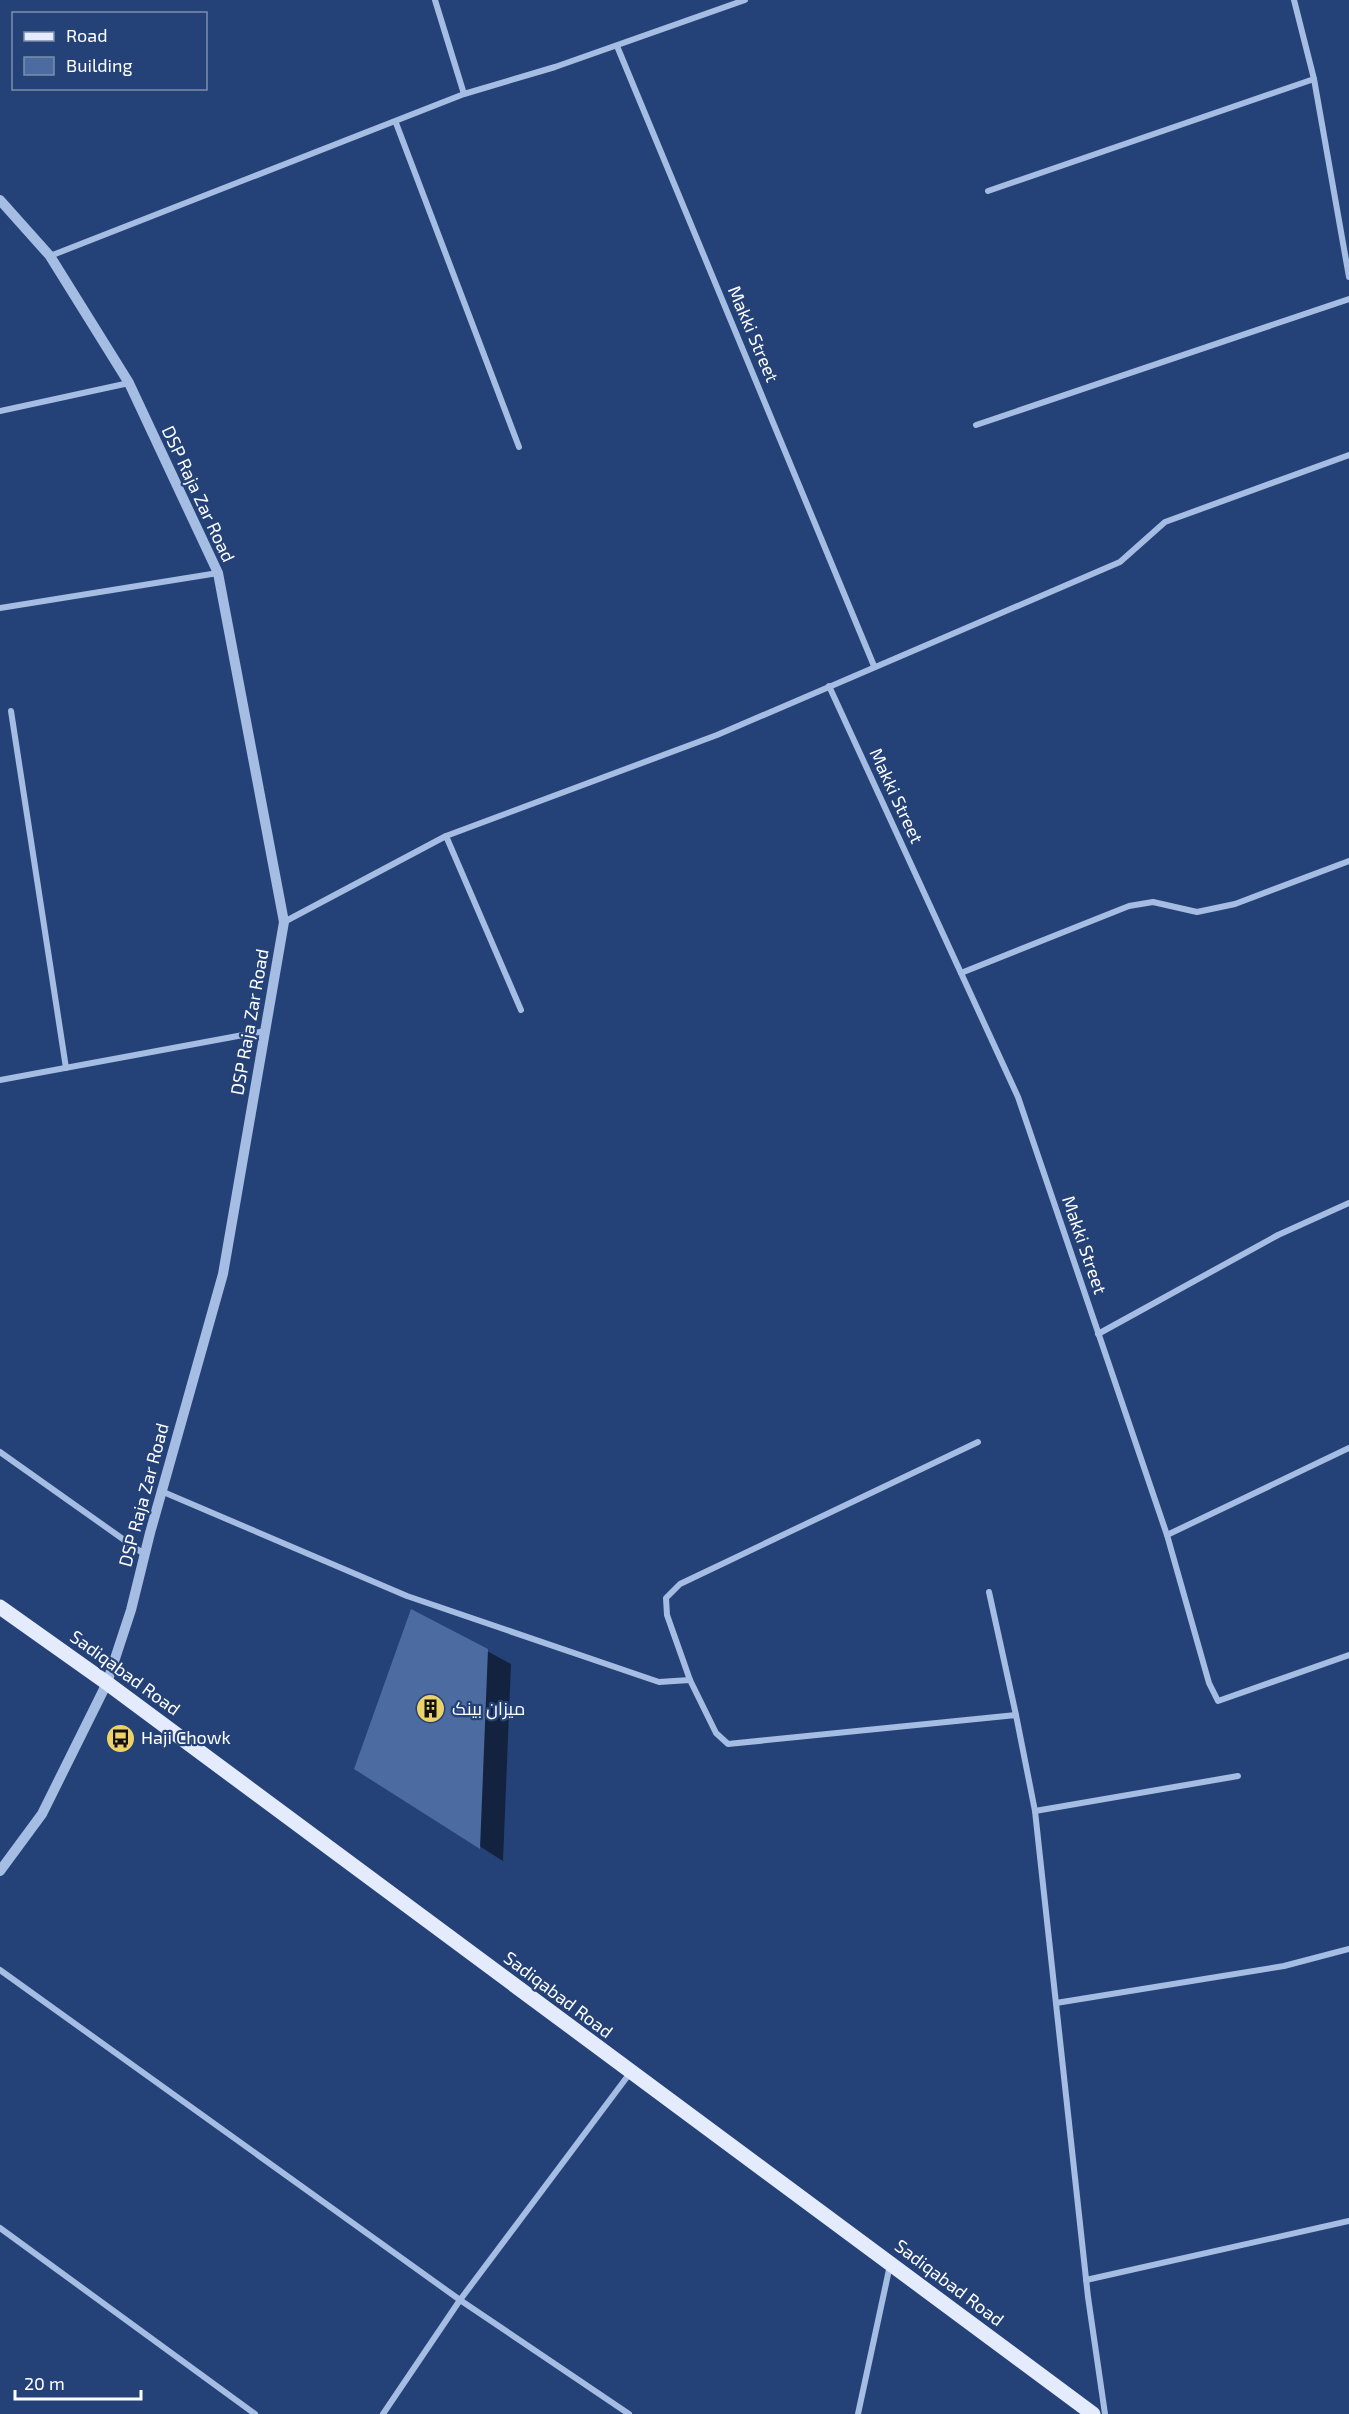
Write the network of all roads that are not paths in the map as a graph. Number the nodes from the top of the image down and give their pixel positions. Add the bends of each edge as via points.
1 (435, 0) edge
2 (745, 0) edge
3 (1294, 0) edge
4 (617, 46) junction
5 (1314, 79) junction
6 (464, 94) junction
7 (396, 123) junction
8 (988, 191) dead end
9 (0, 200) edge
10 (51, 256) junction
11 (1349, 277) edge
12 (1349, 299) edge
13 (129, 383) junction
14 (0, 411) edge
15 (976, 425) dead end
16 (519, 447) dead end
17 (1349, 455) edge
18 (218, 573) junction
19 (0, 608) edge
20 (874, 666) junction
21 (829, 686) junction
22 (11, 711) dead end
23 (446, 836) junction
24 (1349, 861) edge
25 (284, 922) junction
26 (961, 973) junction
27 (521, 1010) dead end
28 (265, 1031) junction
29 (66, 1068) junction
30 (0, 1080) edge
31 (1349, 1203) edge
32 (1098, 1334) junction
33 (978, 1442) dead end
34 (1349, 1448) edge
35 (0, 1452) edge
36 (161, 1491) junction
37 (1167, 1535) junction
38 (144, 1554) junction
39 (989, 1593) dead end
40 (0, 1607) edge
41 (1349, 1655) edge
42 (690, 1680) junction
43 (106, 1683) junction
44 (1016, 1714) junction
45 (1238, 1776) dead end
46 (1035, 1811) junction
47 (0, 1871) edge
48 (1349, 1949) edge
49 (0, 1970) edge
50 (1056, 2003) junction
51 (630, 2072) junction
52 (1349, 2221) edge
53 (0, 2228) edge
54 (890, 2264) junction
55 (1086, 2280) junction
56 (460, 2300) junction
57 (255, 2414) edge
58 (383, 2414) edge
59 (629, 2414) edge
60 (858, 2414) edge
61 (1093, 2414) edge
62 (1105, 2414) edge

1 - 6 street
2 - 4 street
3 - 5 street
4 - 6 street
4 - 20 street, Makki Street
5 - 8 street
5 - 11 street
6 - 7 street
7 - 10 street
7 - 16 street
9 - 10 street, DSP Raja Zar Road
10 - 13 street, DSP Raja Zar Road
12 - 15 street
13 - 14 street
13 - 18 street, DSP Raja Zar Road
17 - 20 street via 1165,522 1120,562
18 - 19 street
18 - 25 street, DSP Raja Zar Road
20 - 21 street
21 - 23 street via 717,735
21 - 26 street, Makki Street
22 - 29 street
23 - 25 street
23 - 27 street
24 - 26 street via 1235,904 1197,912 1153,902 1129,906
25 - 28 street, DSP Raja Zar Road
26 - 32 street, Makki Street via 1018,1097
28 - 29 street
28 - 36 street, DSP Raja Zar Road via 224,1274
29 - 30 street
31 - 32 street via 1278,1235
32 - 37 street, Makki Street
33 - 42 street via 680,1584 666,1598 667,1615
34 - 37 street
35 - 38 street
36 - 38 street, DSP Raja Zar Road
36 - 42 street via 417,1600 658,1682
37 - 41 street, Makki Street via 1200,1656 1218,1701
38 - 43 street, DSP Raja Zar Road via 131,1610
39 - 44 street
40 - 43 main road, Sadiqabad Road
42 - 44 street via 716,1733 728,1744
43 - 47 street, DSP Raja Zar Road via 42,1814
43 - 51 main road, Sadiqabad Road
44 - 46 street
45 - 46 street
46 - 50 street
48 - 50 street via 1284,1966
49 - 56 street
50 - 55 street
51 - 54 main road, Sadiqabad Road
51 - 56 street
52 - 55 street
53 - 57 street
54 - 60 street
54 - 61 main road, Sadiqabad Road
55 - 62 street
56 - 58 street
56 - 59 street

